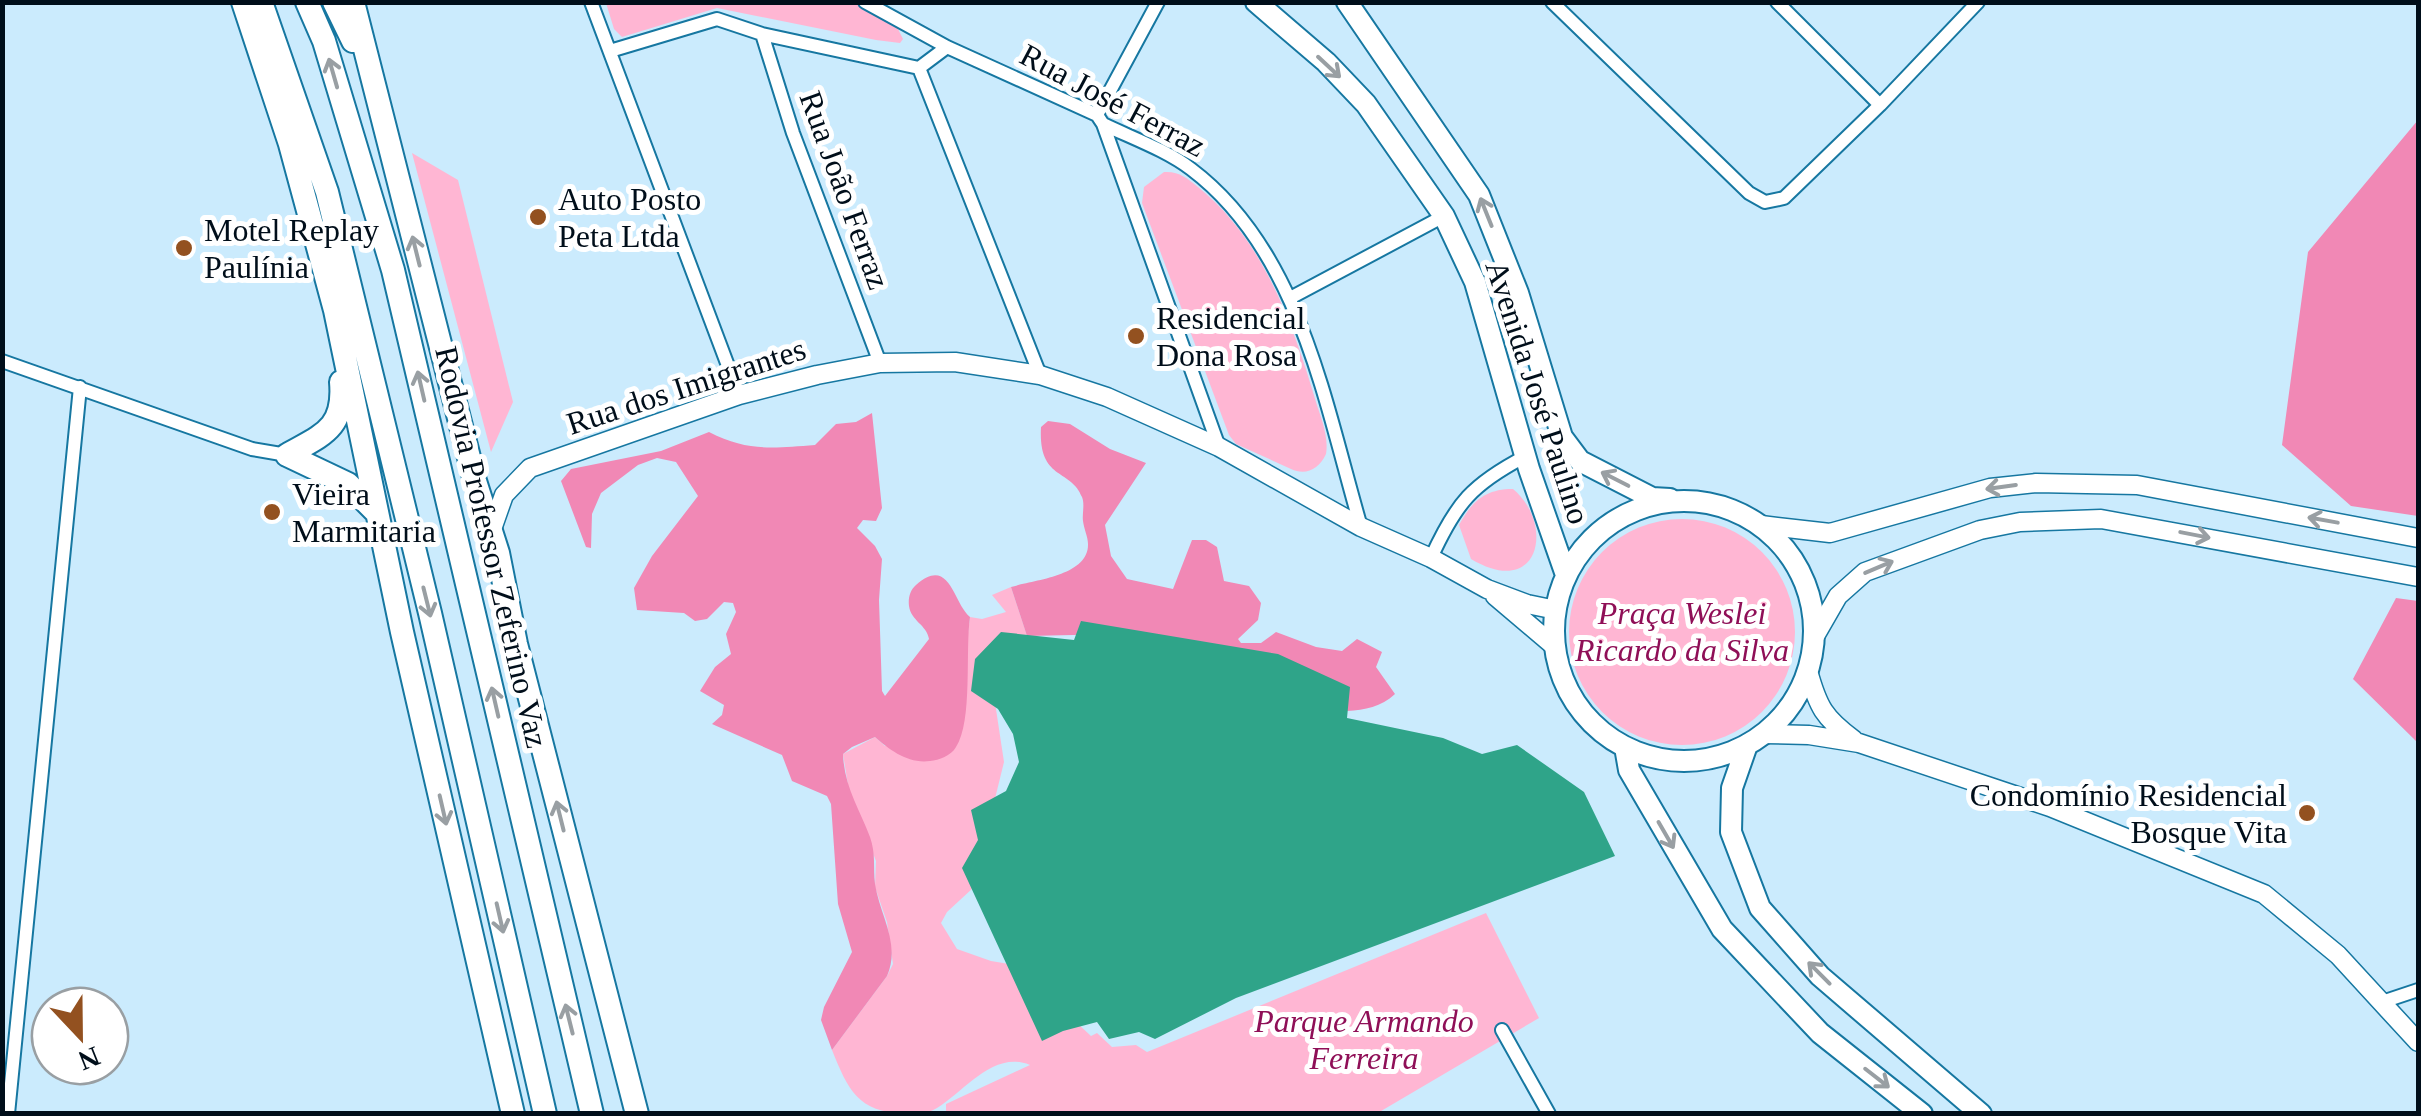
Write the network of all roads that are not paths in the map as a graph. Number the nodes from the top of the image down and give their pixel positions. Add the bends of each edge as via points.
1 (244, 2) edge
2 (261, 2) edge
3 (307, 2) edge
4 (334, 2) edge
5 (353, 2) edge
6 (591, 2) edge
7 (865, 2) edge
8 (1158, 2) edge
9 (1256, 2) edge
10 (1347, 2) edge
11 (1552, 2) edge
12 (1777, 2) edge
13 (1978, 2) edge
14 (762, 34) junction
15 (947, 48) junction
16 (610, 50) junction
17 (919, 68) junction
18 (372, 80) junction
19 (1880, 105) junction
20 (1100, 119) junction
21 (1444, 216) junction
22 (1292, 297) junction
23 (335, 310) junction
24 (2, 361) edge
25 (880, 363) junction
26 (1040, 376) junction
27 (80, 387) junction
28 (739, 394) junction
29 (1218, 447) junction
30 (287, 456) junction
31 (1526, 456) junction
32 (1679, 500) junction
33 (376, 512) junction
34 (1761, 524) junction
35 (1362, 527) junction
36 (491, 532) junction
37 (2418, 538) edge
38 (1431, 558) junction
39 (1566, 575) junction
40 (2418, 577) edge
41 (1487, 589) junction
42 (1556, 610) junction
43 (1815, 636) junction
44 (1554, 646) junction
45 (1808, 671) junction
46 (1755, 739) junction
47 (1859, 743) junction
48 (1625, 748) junction
49 (2418, 990) edge
50 (2382, 1002) junction
51 (1502, 1030) dead end
52 (2418, 1042) edge
53 (1934, 1073) junction
54 (1952, 1089) junction
55 (1919, 1109) edge
56 (8, 1114) edge
57 (513, 1114) edge
58 (545, 1114) edge
59 (592, 1114) edge
60 (637, 1114) edge
61 (1549, 1114) edge
62 (1981, 1114) edge

1 - 23 highway
2 -> 58 highway via 327,192
59 -> 3 highway, Rodovia Professor Zeferino Vaz via 393,270
4 - 18 highway
5 - 18 highway
6 - 16 street
7 - 15 street, Rua José Ferraz
8 - 20 street
9 -> 21 main road, Avenida José Paulino via 1366,104
32 -> 10 main road, Avenida José Paulino via 1652,498 1580,461 1562,437 1518,293 1479,195
11 - 19 street via 1765,202 1784,198
12 - 19 street
13 - 19 street
14 - 16 street via 717,19
14 - 17 street
14 - 25 street, Rua João Ferraz
15 - 17 street
15 - 20 street, Rua José Ferraz
16 - 28 street
17 - 26 street
36 -> 18 highway
20 - 22 street, Rua José Ferraz via 1215,188
20 - 29 street
21 - 22 street
21 - 31 main road, Avenida José Paulino via 1475,282
22 - 35 street, Rua José Ferraz
23 - 30 highway via 343,403 334,426
23 - 33 highway
24 - 27 street
25 - 26 street, Rua dos Imigrantes via 955,362
25 - 28 street, Rua dos Imigrantes
26 - 29 street, Rua dos Imigrantes via 1107,397
27 - 30 street
27 - 56 street
28 - 36 street, Rua dos Imigrantes via 530,468 504,495
29 - 35 street, Rua dos Imigrantes
30 - 33 highway via 348,484
31 - 38 street via 1466,496
31 - 39 main road, Avenida José Paulino
32 - 34 main road via 1722,506
32 - 39 main road via 1633,511 1593,536
33 -> 57 highway
37 -> 34 street via 2092,483 1990,488 1830,533
34 - 43 main road via 1802,573
35 - 38 street, Rua dos Imigrantes
60 -> 36 highway
38 - 41 street, Rua dos Imigrantes
39 - 42 main road
43 -> 40 street via 1838,596 1865,572 2020,522 2101,519
41 - 42 street, Rua dos Imigrantes
41 - 44 street, Rua dos Imigrantes
42 - 44 main road
43 - 45 main road
44 - 48 main road via 1572,699
45 - 46 main road via 1791,706
45 - 47 street via 1828,720
46 - 47 street via 1809,735
46 - 48 main road via 1690,761
53 -> 46 main road via 1820,976 1760,908 1731,832 1732,788
47 - 50 street via 2050,807 2264,894
48 -> 55 main road via 1629,770 1722,930 1820,1033
49 - 50 street
50 - 52 street
51 - 61 street
53 - 54 main road
53 - 55 main road
54 - 55 main road
54 - 62 main road

